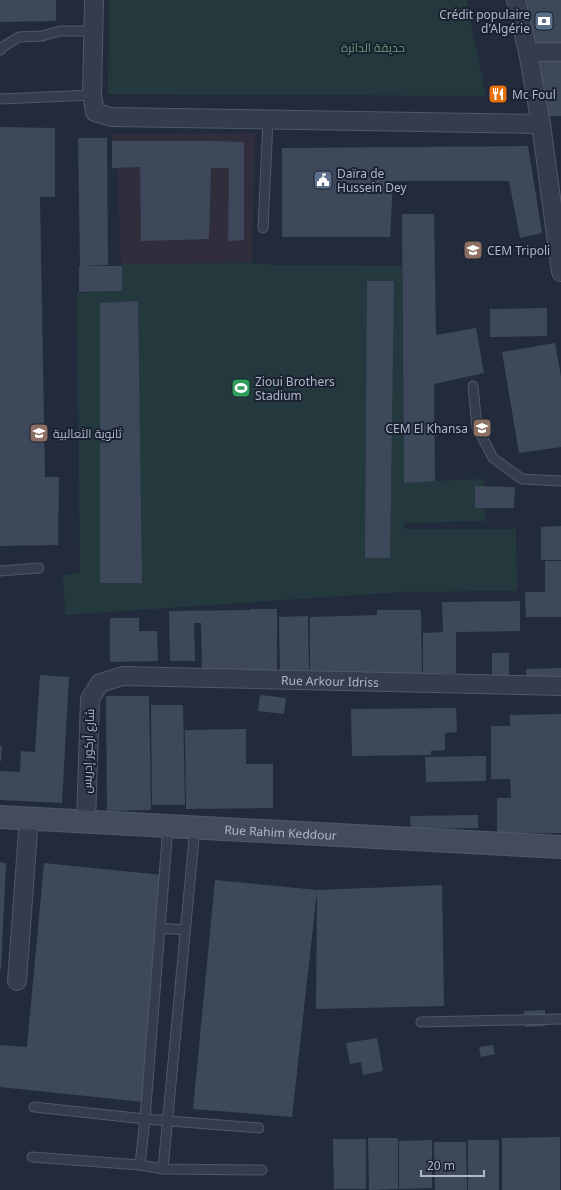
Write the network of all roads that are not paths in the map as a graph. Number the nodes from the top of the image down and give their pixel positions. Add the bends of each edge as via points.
1 (94, 0) edge
2 (516, 0) edge
3 (93, 31) junction
4 (0, 50) edge
5 (528, 52) junction
6 (561, 52) edge
7 (92, 95) junction
8 (0, 99) edge
9 (268, 120) junction
10 (541, 124) junction
11 (263, 228) dead end
12 (561, 272) edge
13 (473, 386) dead end
14 (561, 481) edge
15 (39, 568) dead end
16 (0, 571) edge
17 (100, 683) joint
18 (561, 686) edge
19 (0, 817) edge
20 (29, 818) junction
21 (86, 822) junction
22 (168, 826) junction
23 (195, 828) junction
24 (561, 847) edge
25 (160, 928) junction
26 (185, 930) junction
27 (17, 981) dead end
28 (561, 1019) edge
29 (421, 1022) dead end
30 (34, 1107) dead end
31 (145, 1119) junction
32 (168, 1120) junction
33 (259, 1128) dead end
34 (32, 1157) dead end
35 (140, 1165) junction
36 (163, 1169) junction
37 (262, 1170) dead end

1 - 3 street
2 - 5 street
3 - 4 lane via 60,31 42,36 19,37
3 - 7 street
5 - 6 street
5 - 10 street
7 - 8 lane
7 - 9 street via 95,112 111,117
9 - 10 street
9 - 11 lane
10 - 12 street
13 - 14 lane via 477,427 493,458 522,479
15 - 16 lane
17 - 18 street, Rue Arkour Idriss via 122,676
17 - 21 street, شارع أركور إدريس via 90,699
19 - 20 main road, Rue Rahim Keddour
20 - 21 main road, Rue Rahim Keddour
20 - 27 street
21 - 22 main road, Rue Rahim Keddour
22 - 23 main road, Rue Rahim Keddour
22 - 25 lane
23 - 24 main road, Rue Rahim Keddour
23 - 26 lane
25 - 26 lane
25 - 31 lane
26 - 32 lane
28 - 29 lane
30 - 31 lane
31 - 32 lane
31 - 35 lane
32 - 33 lane
32 - 36 lane
34 - 35 lane
35 - 36 lane
36 - 37 lane

